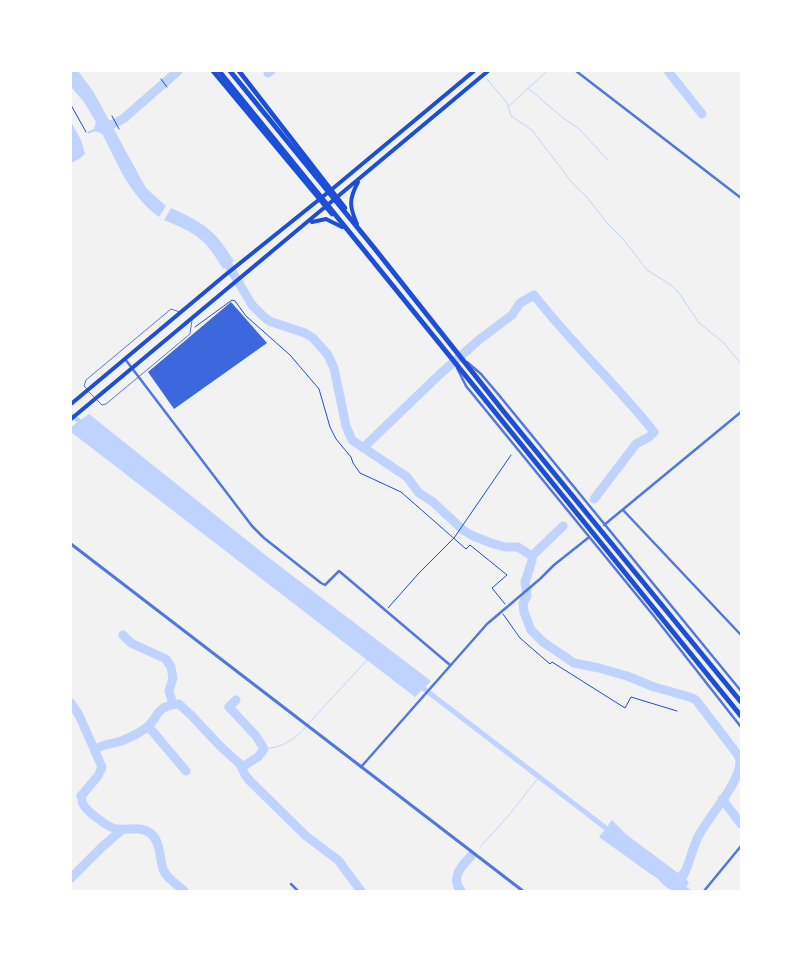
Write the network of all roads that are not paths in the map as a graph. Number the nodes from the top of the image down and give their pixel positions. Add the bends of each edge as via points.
1 (213, 71) edge
2 (219, 71) edge
3 (230, 71) edge
4 (239, 71) edge
5 (474, 71) edge
6 (488, 71) edge
7 (576, 71) edge
8 (360, 179) junction
9 (331, 190) junction
10 (741, 198) edge
11 (319, 199) junction
12 (337, 199) junction
13 (326, 208) junction
14 (308, 224) junction
15 (357, 224) junction
16 (342, 226) junction
17 (181, 312) junction
18 (192, 320) junction
19 (464, 358) junction
20 (125, 359) junction
21 (455, 367) junction
22 (133, 369) junction
23 (139, 377) junction
24 (71, 404) edge
25 (741, 412) edge
26 (71, 419) edge
27 (623, 510) junction
28 (604, 525) junction
29 (588, 538) junction
30 (71, 544) edge
31 (741, 635) edge
32 (450, 665) junction
33 (741, 691) edge
34 (741, 700) edge
35 (741, 718) edge
36 (741, 727) edge
37 (361, 767) junction
38 (741, 846) edge
39 (291, 884) dead end
40 (298, 891) edge
41 (523, 891) edge
42 (704, 891) edge

1 - 11 main road
2 - 35 highway
3 - 34 highway
4 - 9 main road
5 - 9 main road
6 - 8 main road
7 - 10 street
8 - 12 main road
8 - 15 main road via 350,201
9 - 11 main road
9 - 12 main road
11 - 13 main road
11 - 17 main road
12 - 13 main road
12 - 15 main road
13 - 14 main road
13 - 16 main road
14 - 16 main road via 326,219
14 - 18 main road
15 - 19 main road
16 - 21 main road
17 - 20 main road
17 - 23 lane via 171,309 86,380 84,386 102,405
18 - 22 main road
18 - 23 lane via 190,334
19 - 28 street via 498,394
19 - 34 main road
20 - 22 street
20 - 24 main road
21 - 29 street via 466,386
21 - 35 main road
22 - 23 street
22 - 26 main road
23 - 32 street via 264,538 324,585 339,571
25 - 27 street
27 - 28 street
27 - 31 street
28 - 33 street
29 - 32 street via 487,624
29 - 36 street
30 - 37 street
32 - 37 street
37 - 41 street
38 - 42 street
39 - 40 street

